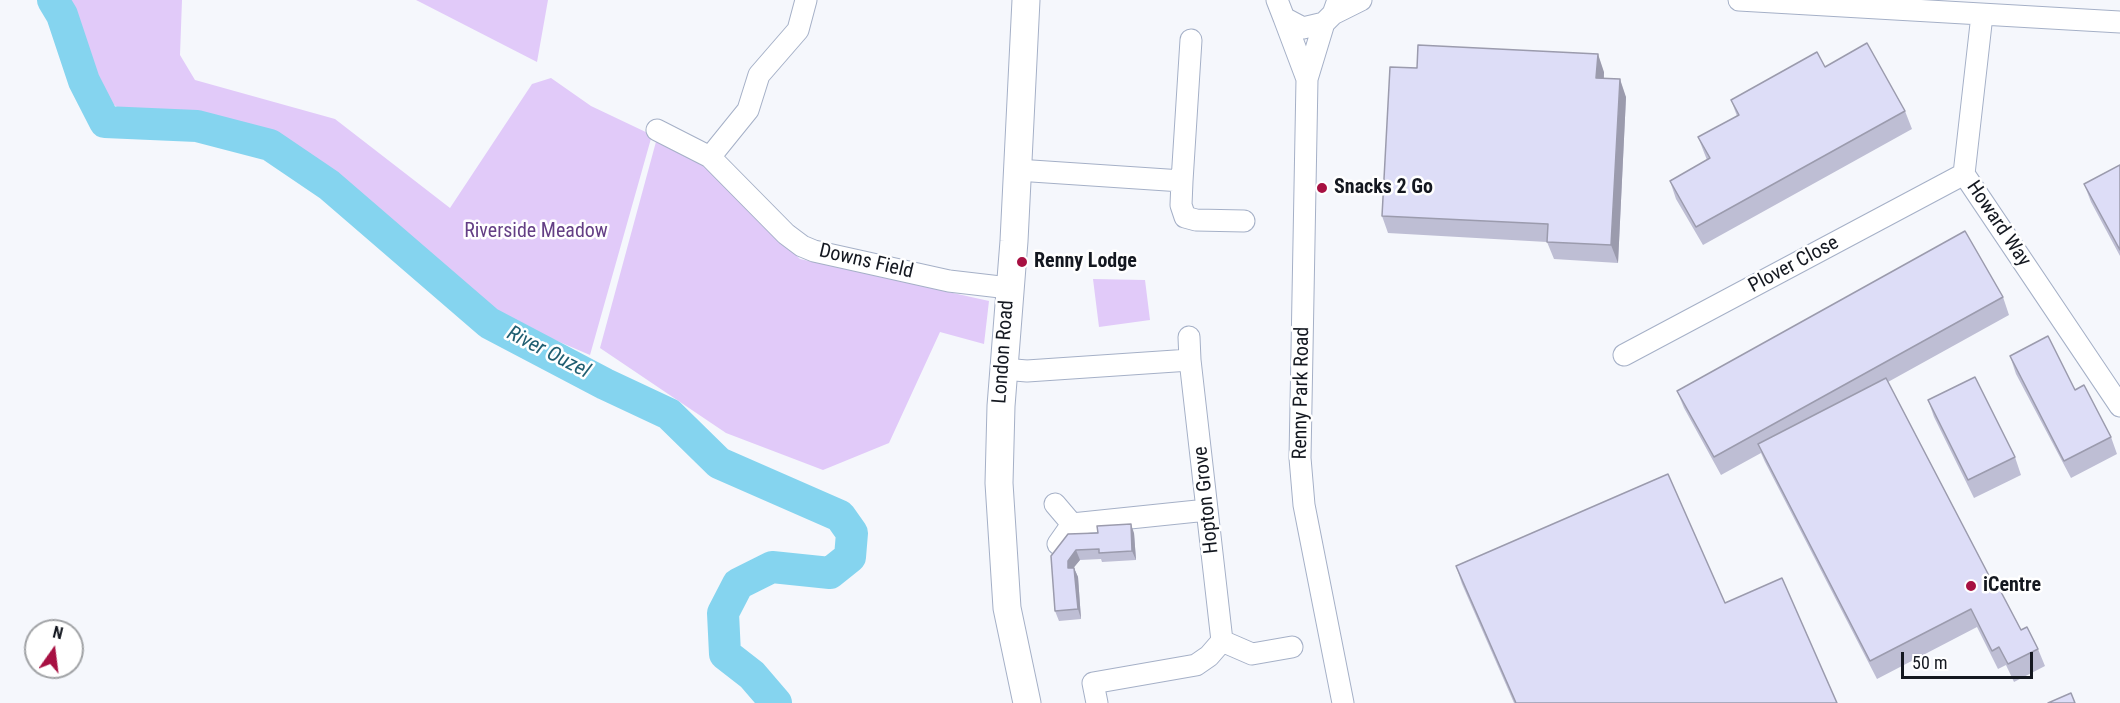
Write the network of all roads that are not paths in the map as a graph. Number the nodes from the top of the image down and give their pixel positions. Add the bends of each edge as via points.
1 (806, 0) edge
2 (1026, 0) edge
3 (1259, 0) edge
4 (1361, 0) edge
5 (1739, 0) edge
6 (1280, 9) edge
7 (1331, 12) edge
8 (1982, 15) junction
9 (2120, 22) edge
10 (1191, 40) dead end
11 (1307, 79) junction
12 (657, 130) dead end
13 (710, 157) junction
14 (1017, 170) junction
15 (1964, 174) junction
16 (1182, 181) junction
17 (1244, 221) dead end
18 (1008, 288) junction
19 (1189, 338) dead end
20 (1624, 355) dead end
21 (1190, 360) junction
22 (1003, 369) junction
23 (2120, 406) edge
24 (1055, 504) dead end
25 (1207, 510) junction
26 (1072, 524) junction
27 (1058, 544) edge
28 (1222, 641) junction
29 (1292, 647) dead end
30 (1028, 703) edge
31 (1097, 703) edge
32 (1343, 703) edge

1 - 13 street via 798,30 759,75 748,110
2 - 14 main road, London Road
3 - 6 street
4 - 7 street
5 - 8 street
6 - 7 street via 1303,28
6 - 11 street, Renny Park Road
7 - 11 street, Renny Park Road
8 - 9 street
8 - 15 street, Howard Way
10 - 16 street
11 - 32 street, Renny Park Road via 1301,484
12 - 13 street, Downs Field
13 - 18 street, Downs Field via 802,246 949,281
14 - 16 street
14 - 18 main road, London Road
15 - 20 street, Plover Close
15 - 23 street, Howard Way
16 - 17 street via 1181,205 1185,216 1196,220
18 - 22 main road, London Road
19 - 21 street, Hopton Grove
21 - 22 street
21 - 25 street, Hopton Grove
22 - 30 main road, London Road via 999,472 1002,565 1007,608
24 - 26 street
25 - 26 street
25 - 28 street, Hopton Grove
26 - 27 street
28 - 29 street via 1252,654
28 - 31 street via 1196,665 1093,683

